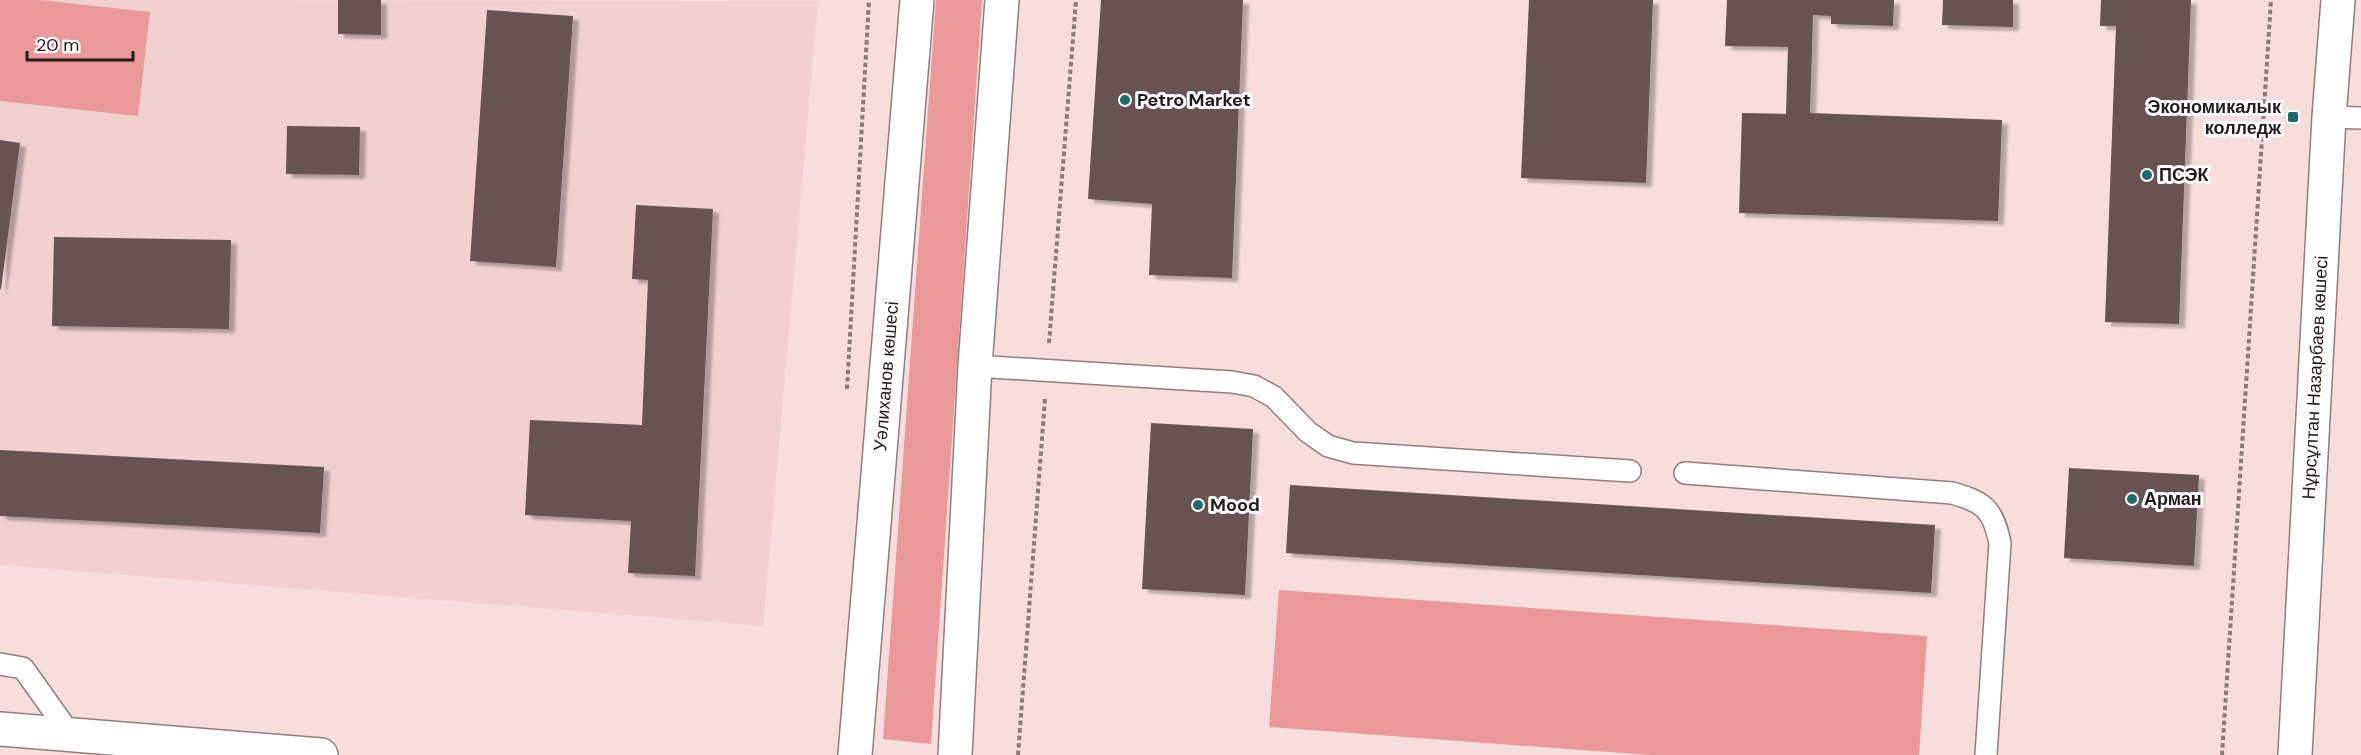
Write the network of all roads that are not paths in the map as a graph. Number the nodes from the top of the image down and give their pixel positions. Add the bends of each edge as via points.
1 (917, 0) edge
2 (1002, 0) edge
3 (2338, 0) edge
4 (2345, 118) edge
5 (975, 366) junction
6 (1630, 471) dead end
7 (1685, 472) dead end
8 (0, 664) edge
9 (0, 729) edge
10 (70, 734) junction
11 (321, 755) edge
12 (855, 755) edge
13 (956, 755) edge
14 (1986, 755) edge
15 (2295, 755) edge

1 - 12 main road, Уәлиханов көшесі
2 - 5 main road
3 - 4 main road, Нұрсұлтан Назарбаев көшесі
4 - 15 main road, Нұрсұлтан Назарбаев көшесі
5 - 6 lane via 1254,386 1274,397 1308,432 1328,446 1353,453
5 - 13 main road
7 - 14 lane via 1952,493 1981,503 1991,514 2000,543
8 - 10 lane via 23,668
9 - 10 main road
10 - 11 main road

